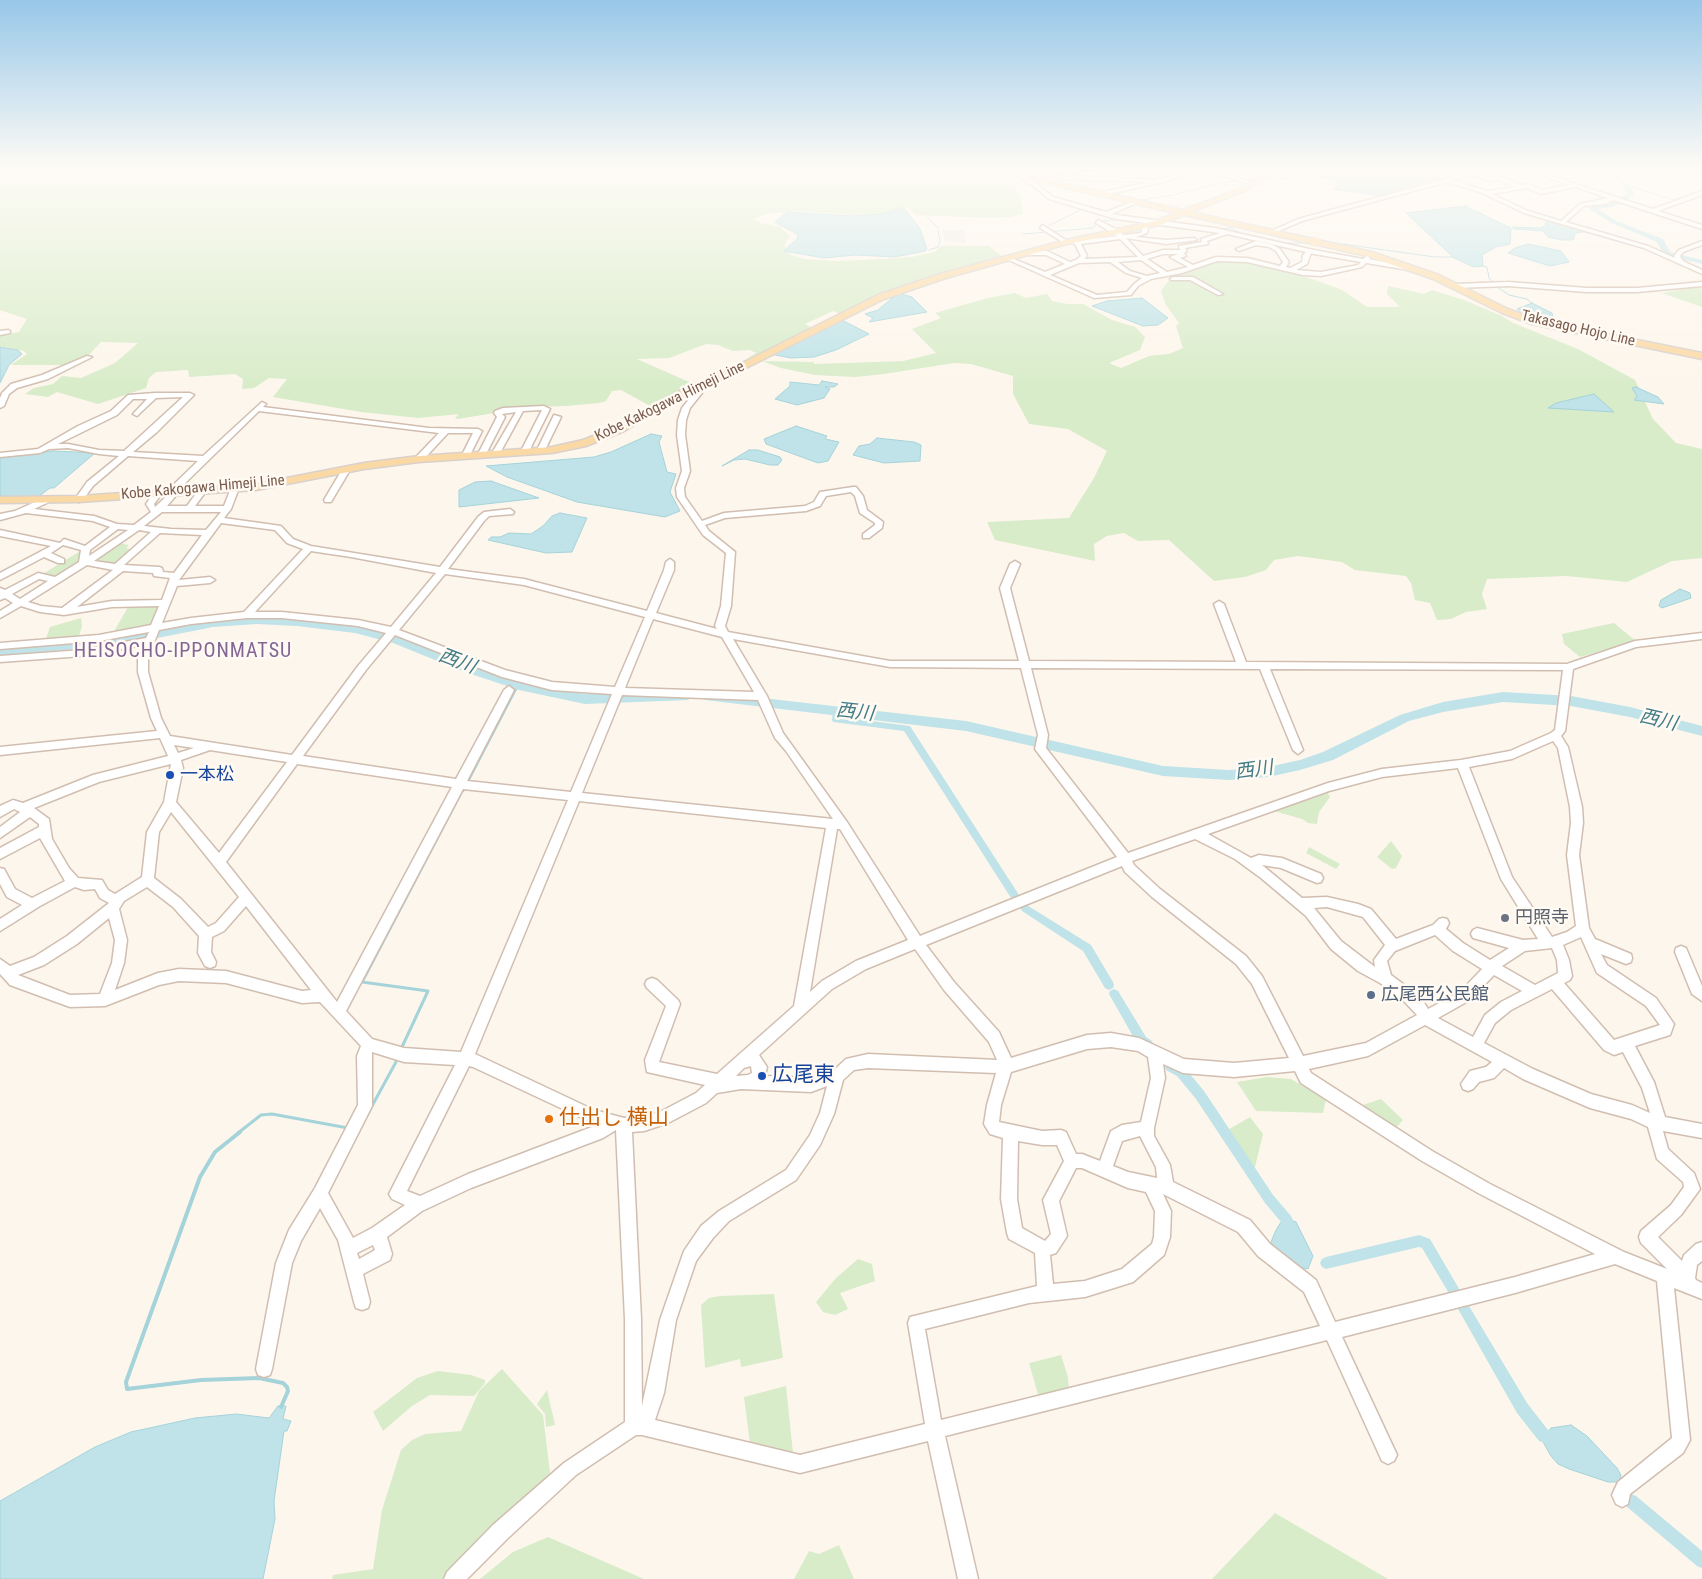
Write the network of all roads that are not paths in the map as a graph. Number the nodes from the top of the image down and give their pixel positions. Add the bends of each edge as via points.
1 (1068, 243) edge
2 (1072, 243) edge
3 (1128, 243) edge
4 (1145, 243) edge
5 (1148, 243) edge
6 (1167, 243) joint
7 (1181, 243) edge
8 (1190, 243) edge
9 (1212, 243) edge
10 (1273, 243) edge
11 (1311, 243) edge
12 (1632, 243) edge
13 (1702, 243) edge
14 (1206, 247) junction
15 (1131, 248) junction
16 (1183, 249) junction
17 (1239, 249) dead end
18 (1310, 251) junction
19 (1025, 253) junction
20 (1007, 258) junction
21 (1142, 258) junction
22 (1368, 258) junction
23 (1170, 259) dead end
24 (1216, 259) junction
25 (1078, 261) junction
26 (1112, 261) junction
27 (1681, 263) junction
28 (1070, 264) junction
29 (1178, 264) junction
30 (1194, 268) junction
31 (1282, 268) junction
32 (1415, 268) junction
33 (1291, 270) junction
34 (1702, 272) edge
35 (1164, 274) junction
36 (1044, 275) junction
37 (1146, 278) junction
38 (1702, 284) edge
39 (1456, 286) junction
40 (1220, 294) dead end
41 (8, 332) dead end
42 (0, 333) edge
43 (1702, 356) edge
44 (90, 357) dead end
45 (698, 386) junction
46 (155, 395) junction
47 (264, 402) dead end
48 (0, 406) edge
49 (257, 409) junction
50 (521, 409) junction
51 (137, 414) dead end
52 (557, 417) dead end
53 (487, 427) junction
54 (445, 431) junction
55 (48, 447) junction
56 (541, 450) junction
57 (525, 451) junction
58 (1, 452) edge
59 (496, 453) junction
60 (126, 454) junction
61 (482, 454) junction
62 (466, 455) junction
63 (205, 459) junction
64 (419, 459) junction
65 (346, 470) junction
66 (235, 488) junction
67 (203, 490) junction
68 (174, 491) junction
69 (159, 492) junction
70 (78, 498) junction
71 (0, 500) edge
72 (46, 500) junction
73 (328, 500) dead end
74 (189, 509) junction
75 (227, 509) junction
76 (26, 510) junction
77 (153, 512) junction
78 (510, 512) dead end
79 (0, 517) edge
80 (219, 520) junction
81 (700, 524) junction
82 (116, 526) junction
83 (135, 527) junction
84 (158, 530) junction
85 (0, 533) edge
86 (207, 533) junction
87 (866, 536) dead end
88 (64, 542) dead end
89 (309, 548) junction
90 (86, 550) junction
91 (44, 553) junction
92 (61, 561) dead end
93 (670, 562) dead end
94 (85, 563) junction
95 (1015, 564) dead end
96 (119, 567) junction
97 (443, 570) junction
98 (0, 577) edge
99 (56, 580) junction
100 (174, 580) junction
101 (210, 580) dead end
102 (16, 589) junction
103 (2, 595) edge
104 (20, 602) junction
105 (164, 603) junction
106 (1219, 604) dead end
107 (64, 612) junction
108 (0, 615) edge
109 (247, 615) junction
110 (650, 615) junction
111 (154, 627) junction
112 (394, 631) junction
113 (723, 634) junction
114 (1702, 636) edge
115 (149, 641) junction
116 (0, 646) edge
117 (0, 659) edge
118 (1024, 665) junction
119 (1242, 665) junction
120 (1263, 665) junction
121 (1568, 667) junction
122 (509, 690) dead end
123 (618, 691) junction
124 (762, 696) junction
125 (1555, 736) junction
126 (166, 737) junction
127 (211, 747) junction
128 (1298, 750) dead end
129 (0, 751) edge
130 (175, 758) junction
131 (296, 759) junction
132 (1461, 764) junction
133 (459, 784) junction
134 (575, 797) junction
135 (170, 803) junction
136 (27, 810) junction
137 (0, 812) edge
138 (838, 825) junction
139 (44, 830) junction
140 (0, 833) edge
141 (1196, 834) junction
142 (0, 854) edge
143 (1126, 860) junction
144 (219, 862) junction
145 (1251, 863) junction
146 (0, 874) edge
147 (1317, 878) dead end
148 (148, 880) junction
149 (74, 882) junction
150 (246, 897) junction
151 (1298, 903) junction
152 (33, 904) junction
153 (115, 904) junction
154 (0, 926) edge
155 (1583, 928) junction
156 (206, 934) junction
157 (1477, 934) dead end
158 (916, 941) junction
159 (1552, 942) junction
160 (1592, 944) junction
161 (1394, 946) junction
162 (1522, 946) junction
163 (1681, 952) dead end
164 (1626, 958) dead end
165 (210, 962) dead end
166 (1492, 967) junction
167 (4, 969) edge
168 (1385, 979) junction
169 (1554, 982) junction
170 (652, 984) dead end
171 (1534, 991) junction
172 (1702, 995) edge
173 (323, 996) junction
174 (105, 1000) junction
175 (800, 1009) junction
176 (339, 1012) junction
177 (1427, 1019) junction
178 (368, 1044) junction
179 (1626, 1044) junction
180 (1475, 1046) junction
181 (1154, 1053) junction
182 (465, 1058) junction
183 (1501, 1060) junction
184 (743, 1062) junction
185 (1299, 1064) junction
186 (1005, 1067) junction
187 (837, 1076) junction
188 (750, 1082) junction
189 (719, 1084) junction
190 (1468, 1084) dead end
191 (1657, 1122) junction
192 (619, 1124) junction
193 (1147, 1128) junction
194 (1702, 1131) edge
195 (1011, 1133) junction
196 (1072, 1161) junction
197 (1104, 1170) junction
198 (1159, 1186) junction
199 (320, 1194) junction
200 (417, 1206) junction
201 (378, 1234) junction
202 (349, 1249) junction
203 (1044, 1249) junction
204 (1702, 1250) edge
205 (1616, 1256) junction
206 (353, 1270) junction
207 (1665, 1278) junction
208 (1693, 1285) edge
209 (1046, 1293) junction
210 (362, 1302) dead end
211 (1330, 1331) junction
212 (264, 1369) dead end
213 (638, 1426) junction
214 (935, 1430) junction
215 (1388, 1455) dead end
216 (1622, 1498) dead end
217 (454, 1579) edge
218 (968, 1579) edge

1 - 19 main road, Kobe Kakogawa Himeji Line
2 - 25 street via 1084,256
3 - 15 street
4 - 15 street
5 - 6 street via 1157,247
6 - 16 street
7 - 16 street
8 - 14 street
9 - 14 street
10 - 18 street
11 - 22 main road, Takasago Hojo Line
12 - 27 street
13 - 27 street via 1681,251 1677,256
14 - 16 street
14 - 24 street
15 - 21 street
16 - 21 street
16 - 29 street via 1183,256 1173,258
17 - 31 street via 1258,243 1275,248 1286,262
18 - 22 street
18 - 33 street via 1305,263
19 - 20 main road, Kobe Kakogawa Himeji Line
19 - 28 street via 1047,253
20 - 36 street
20 - 45 main road, Kobe Kakogawa Himeji Line via 881,297
21 - 26 street
21 - 35 street
22 - 32 main road, Takasago Hojo Line
22 - 32 street via 1402,269
22 - 33 street via 1360,266 1330,274
23 - 29 street via 1165,261
24 - 30 street
24 - 31 street via 1247,260
25 - 26 street
25 - 28 street
26 - 37 street via 1128,272
27 - 34 street
28 - 36 street
29 - 30 street
30 - 35 street
31 - 33 street
32 - 39 main road, Takasago Hojo Line
35 - 37 street
35 - 40 street via 1173,279 1191,278
36 - 37 street via 1096,298 1129,294
38 - 39 street via 1637,290 1508,284
39 - 43 main road, Takasago Hojo Line via 1505,311 1544,324
41 - 42 street
44 - 48 street via 45,377 14,386 6,393
45 - 56 main road, Kobe Kakogawa Himeji Line via 602,438 572,447
45 - 81 street via 698,393 686,408 682,420 686,471 680,488 681,497
46 - 51 street
46 - 55 street via 131,397 114,413
46 - 60 street via 190,395
47 - 49 street
49 - 54 street
49 - 63 street
50 - 53 street via 502,410 498,413 501,417
50 - 57 street via 546,409
50 - 59 street
52 - 56 street
53 - 54 street
53 - 61 street
53 - 62 street
54 - 64 street
55 - 58 street via 40,451
55 - 60 street
56 - 57 main road, Kobe Kakogawa Himeji Line
57 - 59 main road, Kobe Kakogawa Himeji Line
59 - 61 main road, Kobe Kakogawa Himeji Line
60 - 63 street
60 - 70 street
61 - 62 main road, Kobe Kakogawa Himeji Line
62 - 64 main road, Kobe Kakogawa Himeji Line
63 - 68 street
64 - 65 main road, Kobe Kakogawa Himeji Line
65 - 66 main road, Kobe Kakogawa Himeji Line
65 - 73 street
66 - 67 main road, Kobe Kakogawa Himeji Line
66 - 75 street
67 - 68 main road, Kobe Kakogawa Himeji Line
67 - 74 street
68 - 69 main road, Kobe Kakogawa Himeji Line
68 - 77 street
69 - 70 main road, Kobe Kakogawa Himeji Line
69 - 77 street via 150,504
70 - 72 main road, Kobe Kakogawa Himeji Line
71 - 72 main road, Kobe Kakogawa Himeji Line
72 - 76 street
74 - 75 street
74 - 77 street
75 - 80 street
76 - 79 street
76 - 82 street via 94,519
77 - 83 street
78 - 97 street via 485,515
80 - 86 street
80 - 89 street via 278,528 290,540
81 - 87 street via 743,513 806,508 817,504 823,494 853,489 863,510 879,522 879,526
81 - 113 street via 706,533 731,552 726,606 720,626
82 - 83 street
82 - 90 street
83 - 84 street
83 - 94 street
84 - 86 street
84 - 96 street
85 - 91 street via 58,545
86 - 100 street
88 - 90 street
89 - 97 street
89 - 109 street
90 - 94 street
91 - 92 street
91 - 98 street
93 - 110 street
94 - 96 street
94 - 99 street
95 - 118 street via 1005,588
96 - 100 street via 159,570 157,574
96 - 107 street
97 - 110 street via 524,582
97 - 112 street
98 - 102 street
99 - 102 street via 38,576
99 - 104 street
100 - 101 street
100 - 105 street
102 - 103 street
103 - 104 street
104 - 107 street via 40,610
104 - 108 street
105 - 107 street via 112,604
105 - 111 street
106 - 119 street
109 - 111 street
109 - 112 street via 311,616
110 - 113 street
110 - 123 street
111 - 115 street
111 - 116 street via 99,638
112 - 123 street via 519,679 552,686
112 - 131 street
113 - 118 street via 890,664
113 - 124 street
114 - 121 street via 1635,644
115 - 117 street via 83,653
115 - 126 street via 143,658 143,672 156,718
118 - 119 street
118 - 143 street via 1043,735 1040,749
119 - 120 street
120 - 121 street
120 - 128 street
121 - 125 street via 1560,731
122 - 133 street
123 - 124 street
123 - 134 street
124 - 138 street via 779,735
125 - 132 street via 1512,755
125 - 155 street via 1562,747 1576,807 1572,855
126 - 127 street
126 - 129 street
126 - 130 street
127 - 130 street
127 - 131 street
130 - 135 street via 177,768
130 - 136 street via 97,778
131 - 133 street
131 - 144 street
132 - 141 street via 1362,777
132 - 159 street via 1507,880 1538,929
133 - 134 street
133 - 176 street
134 - 138 street
134 - 182 street
135 - 144 street
135 - 148 street via 153,832
136 - 137 street via 13,804
136 - 139 street via 45,822
136 - 140 street
138 - 158 street
138 - 175 street
139 - 142 street
139 - 149 street via 46,840
141 - 143 street
141 - 145 street
143 - 158 street
143 - 185 street via 1137,877 1241,960 1257,980
144 - 150 street
145 - 147 street via 1259,860 1282,863
145 - 151 street
146 - 152 street via 11,893
148 - 153 street via 128,891
148 - 156 street via 177,903
149 - 152 street
149 - 153 street via 98,884
150 - 156 street via 220,927
150 - 173 street
151 - 161 street via 1327,902 1367,913
151 - 168 street via 1319,921 1336,945 1362,967
152 - 154 street
153 - 167 street via 39,961
153 - 174 street via 121,940 118,963
155 - 159 street
155 - 160 street
156 - 165 street via 204,953
157 - 162 street
158 - 175 street via 861,964 839,977
158 - 186 street via 949,986 994,1037 1004,1055
159 - 162 street
159 - 169 street via 1563,960 1565,976
160 - 164 street
160 - 179 street via 1602,969 1650,1002 1668,1024 1665,1030
161 - 166 street via 1440,926 1458,947
161 - 168 street via 1380,960
162 - 166 street
163 - 172 street
166 - 171 street
166 - 177 street via 1465,996
167 - 174 street via 15,982 70,1001
168 - 177 street via 1418,1005
169 - 171 street
169 - 179 street via 1610,1045 1614,1048
170 - 189 street via 673,1004 652,1067
171 - 180 street via 1490,1019
173 - 174 street via 302,997 226,977 179,975 158,979
173 - 176 street
175 - 184 street
176 - 178 street
177 - 180 street
177 - 185 street via 1368,1049
178 - 182 street via 404,1055
178 - 199 street via 364,1056 365,1106
179 - 191 street via 1649,1087
180 - 183 street
181 - 185 street via 1183,1066 1234,1070
181 - 186 street via 1128,1042 1087,1042
181 - 193 street via 1158,1078
182 - 192 street via 593,1117
182 - 200 street via 397,1194
183 - 190 street via 1496,1067 1475,1076
183 - 191 street via 1590,1101
184 - 188 street via 754,1059 760,1067 758,1077
184 - 189 street
185 - 205 street via 1306,1078 1427,1156
186 - 187 street via 868,1061 851,1064
186 - 195 street via 991,1124 995,1129
187 - 188 street via 811,1085
187 - 213 street via 828,1114 791,1175 724,1216 707,1232 690,1257 668,1320 656,1393 649,1414
188 - 189 street
189 - 192 street via 682,1110 663,1118 644,1124
191 - 194 street
191 - 208 street via 1657,1139 1662,1154 1689,1178 1692,1189 1676,1210 1647,1237
192 - 200 street via 468,1182
192 - 213 street
193 - 197 street via 1116,1136
193 - 198 street via 1147,1137 1163,1165
195 - 196 street via 1042,1138 1061,1137
195 - 203 street via 1009,1200 1015,1233
196 - 197 street via 1082,1161
196 - 203 street via 1051,1200 1059,1236
197 - 198 street via 1128,1180
198 - 209 street via 1162,1237 1154,1254 1115,1281 1067,1293
198 - 211 street via 1244,1226 1264,1250 1310,1286
199 - 202 street
199 - 212 street via 295,1236 284,1263
200 - 201 street
201 - 202 street
201 - 206 street via 384,1254
202 - 206 street
203 - 209 street
204 - 208 street via 1690,1261
205 - 207 street
205 - 211 street
206 - 210 street
207 - 208 street
207 - 216 street via 1681,1440 1677,1447 1624,1488
209 - 214 street via 916,1323
211 - 214 street
211 - 215 street
213 - 214 street via 800,1464
213 - 217 street via 570,1469
214 - 218 street

